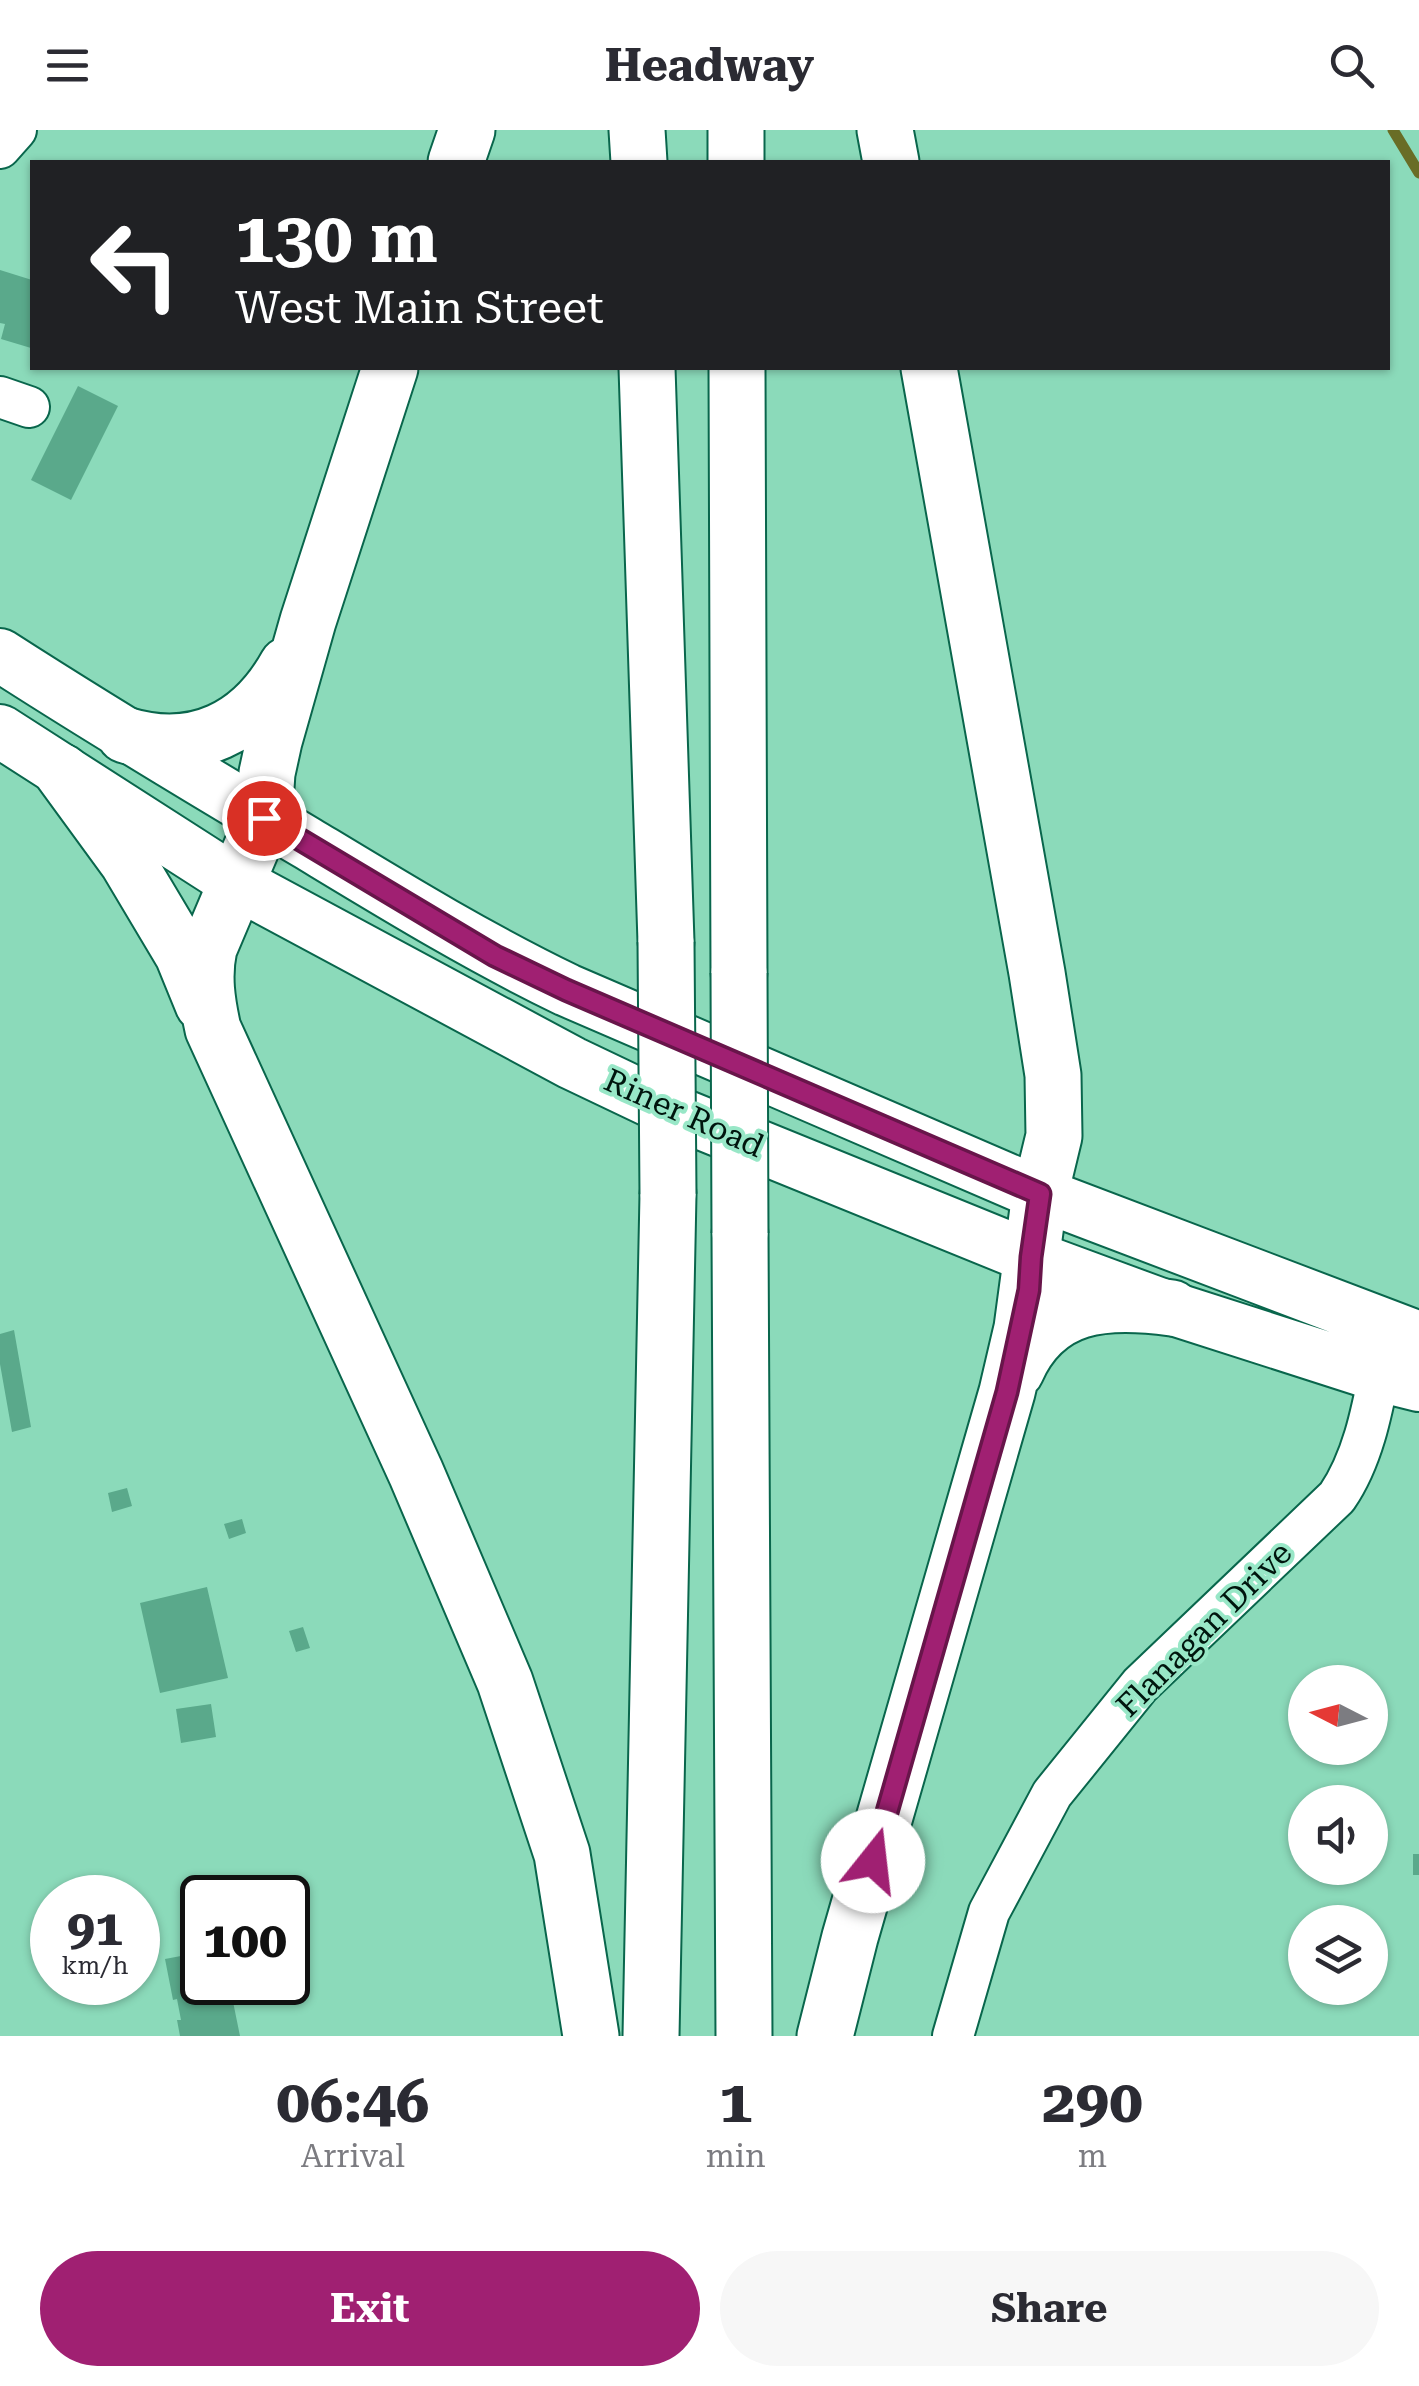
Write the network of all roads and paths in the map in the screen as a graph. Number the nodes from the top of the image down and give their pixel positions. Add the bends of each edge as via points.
1 (16, 130) edge
2 (467, 130) edge
3 (637, 130) edge
4 (736, 130) edge
5 (886, 130) edge
6 (0, 148) edge
7 (457, 160) edge
8 (638, 160) edge
9 (736, 160) edge
10 (891, 160) edge
11 (389, 370) edge
12 (647, 370) edge
13 (737, 370) edge
14 (929, 370) edge
15 (308, 621) junction
16 (0, 656) edge
17 (0, 731) edge
18 (125, 735) junction
19 (62, 772) junction
20 (264, 818) junction
21 (237, 883) junction
22 (214, 1029) junction
23 (1040, 1194) junction
24 (1031, 1257) junction
25 (1172, 1308) junction
26 (1404, 1332) edge
27 (1399, 1380) edge
28 (1007, 1392) junction
29 (592, 2036) edge
30 (651, 2036) edge
31 (744, 2036) edge
32 (824, 2036) edge
33 (952, 2036) edge

1 - 6 street
2 - 7 highway
3 - 8 highway
4 - 9 highway
5 - 10 highway
11 - 15 highway
12 - 30 highway, bridge via 668,1194
13 - 31 highway, bridge
14 - 23 highway via 1053,1076 1054,1136
15 - 18 highway via 275,686 235,723 169,743
15 - 20 highway via 267,773
16 - 18 main road
17 - 19 main road, Riner Road
18 - 20 main road
19 - 21 main road, Riner Road
19 - 22 highway via 176,943
20 - 21 highway
20 - 23 main road via 495,956
21 - 22 highway via 206,963
21 - 24 main road, Riner Road via 679,1114
22 - 29 highway via 505,1682 562,1854
23 - 24 highway
23 - 26 main road
24 - 25 main road, Riner Road
24 - 28 highway
25 - 27 main road, Riner Road
25 - 28 highway via 1100,1305 1056,1321 1031,1345
26 - 27 street, Flanagan Drive
27 - 33 street, Flanagan Drive via 1337,1497 1140,1685 1052,1794 988,1912
28 - 32 highway

